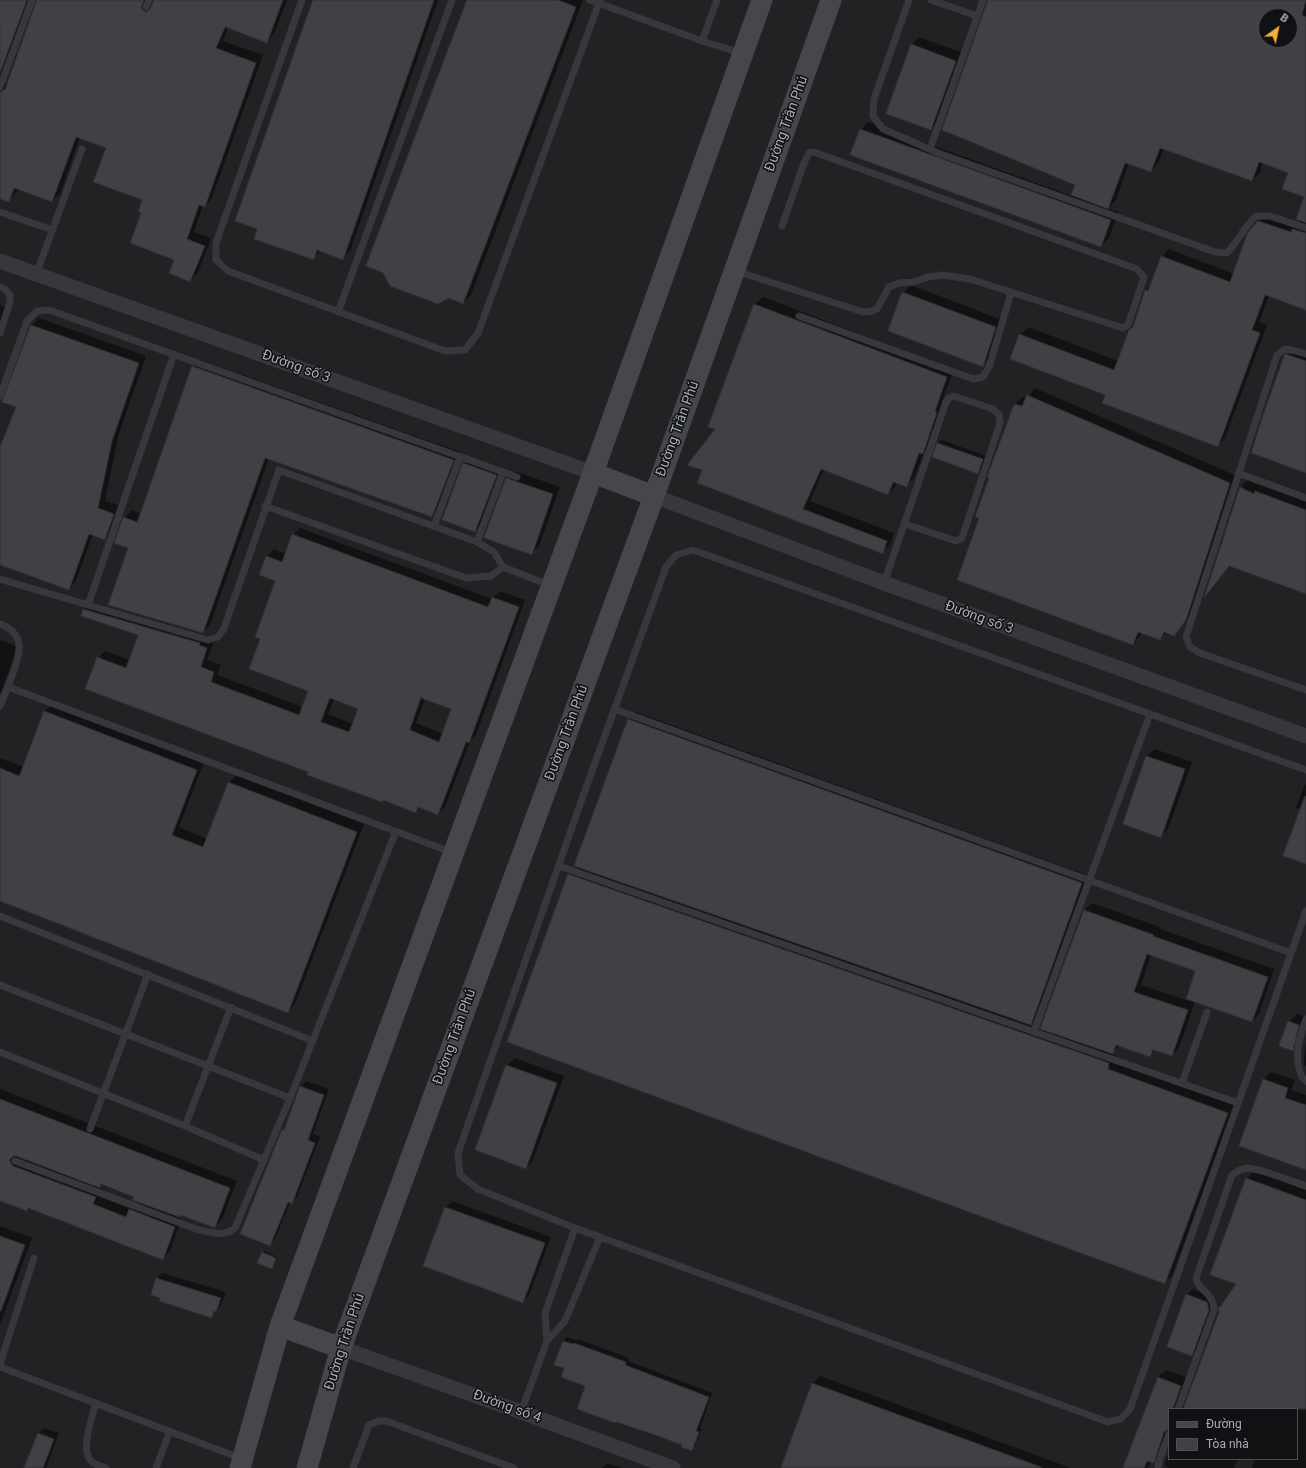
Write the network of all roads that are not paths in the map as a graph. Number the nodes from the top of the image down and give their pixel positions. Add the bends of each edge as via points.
1 (32, 0) edge
2 (302, 0) edge
3 (452, 0) edge
4 (590, 0) edge
5 (717, 0) edge
6 (762, 0) edge
7 (831, 0) edge
8 (909, 0) edge
9 (931, 0) edge
10 (983, 0) edge
11 (600, 2) edge
12 (977, 16) junction
13 (702, 41) junction
14 (743, 54) junction
15 (0, 87) edge
16 (82, 149) dead end
17 (930, 149) junction
18 (0, 212) edge
19 (782, 226) dead end
20 (1306, 228) edge
21 (53, 230) junction
22 (0, 262) edge
23 (735, 270) junction
24 (36, 275) junction
25 (0, 287) edge
26 (1011, 293) junction
27 (338, 312) junction
28 (799, 316) dead end
29 (0, 333) edge
30 (174, 354) junction
31 (1306, 354) edge
32 (0, 396) edge
33 (460, 456) junction
34 (503, 472) junction
35 (593, 473) junction
36 (1238, 473) junction
37 (517, 477) dead end
38 (654, 496) junction
39 (1306, 498) edge
40 (265, 506) junction
41 (905, 524) junction
42 (434, 526) junction
43 (478, 542) junction
44 (503, 567) junction
45 (0, 579) edge
46 (884, 583) junction
47 (551, 586) junction
48 (88, 605) junction
49 (0, 624) edge
50 (8, 687) junction
51 (1306, 690) edge
52 (0, 706) edge
53 (614, 709) junction
54 (1150, 714) junction
55 (1306, 736) edge
56 (1306, 770) edge
57 (396, 831) junction
58 (454, 853) junction
59 (559, 866) junction
60 (1090, 881) junction
61 (1306, 911) edge
62 (1, 918) edge
63 (1291, 953) junction
64 (148, 974) junction
65 (0, 985) edge
66 (231, 1007) junction
67 (1206, 1012) dead end
68 (1306, 1019) edge
69 (1034, 1031) junction
70 (126, 1034) junction
71 (313, 1041) junction
72 (0, 1052) edge
73 (208, 1065) junction
74 (1306, 1082) edge
75 (1182, 1083) junction
76 (104, 1093) junction
77 (290, 1098) junction
78 (1238, 1103) junction
79 (185, 1126) junction
80 (90, 1129) dead end
81 (14, 1160) dead end
82 (264, 1160) junction
83 (1306, 1186) edge
84 (575, 1228) junction
85 (600, 1237) junction
86 (34, 1258) dead end
87 (280, 1326) junction
88 (547, 1341) junction
89 (341, 1348) junction
90 (0, 1365) edge
91 (96, 1403) junction
92 (1178, 1408) edge
93 (521, 1412) junction
94 (170, 1431) junction
95 (1168, 1437) edge
96 (241, 1463) edge
97 (106, 1468) edge
98 (156, 1468) edge
99 (307, 1468) edge
100 (353, 1468) edge
101 (514, 1468) edge
102 (673, 1468) edge
103 (1158, 1468) edge

1 - 15 lane
2 - 27 lane via 216,243 216,260 228,271
3 - 27 lane
4 - 11 lane
5 - 13 lane
6 - 14 main road
7 - 23 main road, Đường Trần Phú
8 - 17 lane via 874,99 873,116 883,130
9 - 12 lane
10 - 12 lane
11 - 13 lane
11 - 27 lane via 478,333 465,350 445,351
12 - 17 lane
13 - 14 lane
14 - 35 main road
16 - 21 lane
17 - 20 lane via 1214,252 1227,253 1256,216 1270,216
18 - 21 lane
19 - 26 lane via 804,163 809,153 814,152 1137,269 1144,277 1128,325 1123,328
21 - 24 lane
22 - 24 street, Đường số 3
23 - 26 lane via 863,312 877,308 889,287 899,282 914,282 942,274 970,279
23 - 38 main road, Đường Trần Phú
24 - 35 street, Đường số 3
25 - 29 lane via 10,295 10,302
26 - 28 lane via 989,366 983,377 973,379
30 - 32 lane via 49,310 37,311 27,321
30 - 33 lane
30 - 48 lane
31 - 36 lane via 1285,349 1277,355
33 - 34 lane
33 - 42 lane
34 - 37 lane
34 - 43 lane
35 - 38 main road
35 - 47 main road
36 - 39 lane
36 - 51 lane via 1186,637 1190,647 1200,653
38 - 46 street, Đường số 3
38 - 89 main road, Đường Trần Phú
40 - 42 lane via 279,470
40 - 44 lane via 466,578 491,576
40 - 48 lane via 224,628 218,637 208,640
41 - 41 lane via 949,398 954,396 993,409 999,416 1000,424 962,538 956,542
41 - 46 lane
42 - 43 lane
43 - 44 lane via 494,552
44 - 47 lane
45 - 48 lane
46 - 55 street, Đường số 3
47 - 58 main road
49 - 50 lane via 17,636 20,649
50 - 52 lane
50 - 57 lane
53 - 54 lane via 666,567 676,555 693,550
53 - 59 lane
53 - 60 lane
54 - 56 lane
54 - 60 lane
57 - 58 lane
57 - 71 lane
58 - 87 main road
59 - 69 lane
59 - 84 lane via 458,1153 460,1175 478,1189
60 - 63 lane
60 - 69 lane
61 - 63 lane
62 - 64 lane
63 - 78 lane
64 - 66 lane
64 - 70 lane
65 - 70 lane
66 - 71 lane
66 - 73 lane
67 - 75 lane
68 - 74 lane via 1299,1040 1297,1058 1302,1078
69 - 75 lane
70 - 73 lane
70 - 76 lane
71 - 77 lane
72 - 76 lane
73 - 77 lane
73 - 79 lane
75 - 78 lane
76 - 79 lane
76 - 80 lane
77 - 82 lane
78 - 85 lane via 1130,1408 1121,1419 1108,1422
79 - 82 lane
81 - 82 lane via 196,1229 220,1234 235,1228
83 - 92 lane via 1255,1169 1244,1168 1232,1175 1196,1278 1197,1284 1213,1301 1214,1310
84 - 85 lane
84 - 88 lane via 545,1313
85 - 88 lane via 565,1321
86 - 90 lane
87 - 89 main road
87 - 96 main road
88 - 93 lane
89 - 93 street, Đường số 4
89 - 99 main road, Đường Trần Phú
90 - 91 lane
91 - 94 lane
91 - 97 lane via 86,1446 87,1455 92,1463
93 - 102 street, Đường số 4
94 - 96 lane
94 - 98 lane
95 - 103 lane
100 - 101 lane via 369,1425 378,1421 386,1421

